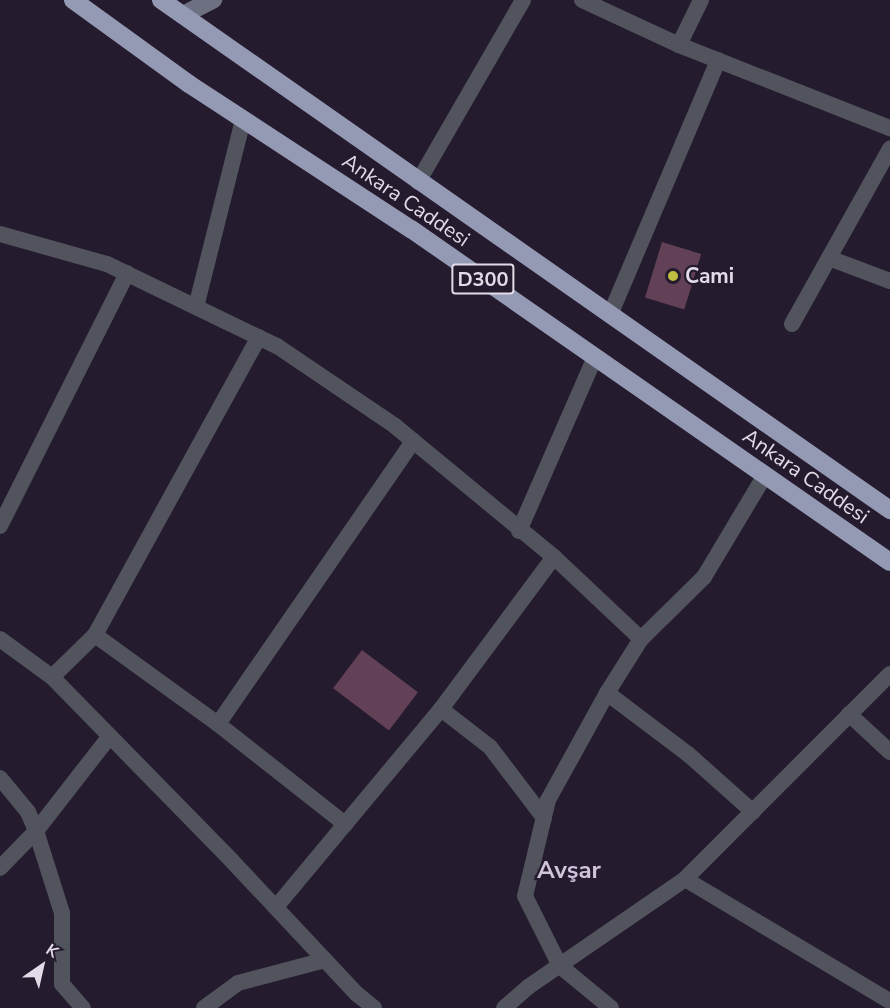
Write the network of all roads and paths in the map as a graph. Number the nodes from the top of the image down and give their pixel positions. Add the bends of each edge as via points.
1 (74, 0) edge
2 (161, 0) edge
3 (213, 0) edge
4 (523, 0) edge
5 (582, 0) edge
6 (701, 0) edge
7 (183, 15) junction
8 (679, 45) junction
9 (718, 60) junction
10 (243, 120) junction
11 (890, 128) edge
12 (890, 148) edge
13 (418, 182) junction
14 (0, 234) edge
15 (829, 258) junction
16 (127, 273) junction
17 (890, 281) edge
18 (196, 307) junction
19 (610, 315) junction
20 (792, 324) dead end
21 (259, 338) junction
22 (595, 357) junction
23 (413, 441) junction
24 (765, 475) junction
25 (890, 510) edge
26 (0, 526) edge
27 (519, 531) junction
28 (554, 557) junction
29 (890, 562) edge
30 (95, 635) junction
31 (0, 639) edge
32 (640, 639) junction
33 (890, 674) edge
34 (51, 677) junction
35 (607, 693) junction
36 (441, 709) junction
37 (849, 714) junction
38 (218, 724) junction
39 (110, 736) junction
40 (890, 752) edge
41 (0, 778) edge
42 (753, 812) junction
43 (544, 818) junction
44 (345, 824) junction
45 (36, 831) junction
46 (0, 868) edge
47 (686, 879) junction
48 (276, 907) junction
49 (326, 960) junction
50 (560, 966) junction
51 (890, 1001) edge
52 (83, 1008) edge
53 (204, 1008) edge
54 (374, 1008) edge
55 (504, 1008) edge
56 (611, 1008) edge

1 - 10 highway, Ankara Caddesi / D300
2 - 7 highway, Ankara Caddesi / D300
3 - 7 street
4 - 13 street
5 - 8 street
6 - 8 street
7 - 13 highway, Ankara Caddesi / D300
8 - 9 street
9 - 11 street
9 - 19 street
10 - 18 street
10 - 22 highway, Ankara Caddesi / D300 via 411,229
12 - 15 street
13 - 19 highway, Ankara Caddesi / D300
14 - 16 street
15 - 17 street
15 - 20 street
16 - 18 street
16 - 26 street
18 - 21 street
19 - 25 highway, Ankara Caddesi / D300
21 - 23 street via 287,353
21 - 30 street
22 - 24 highway, Ankara Caddesi / D300
22 - 27 street
23 - 27 street
23 - 38 street
24 - 29 highway, Ankara Caddesi / D300
24 - 32 street via 704,577
27 - 28 street
28 - 32 street
28 - 36 street
30 - 34 street
30 - 38 street
31 - 34 street
32 - 35 street
33 - 37 street
34 - 39 street
35 - 42 street via 688,754
35 - 43 street via 548,800
36 - 43 street via 490,747
36 - 44 street
37 - 40 street
37 - 42 street
38 - 44 street
39 - 45 street
39 - 48 street
41 - 45 street via 28,812
42 - 47 street
43 - 50 street via 525,896
44 - 48 street
45 - 46 street
45 - 52 street via 62,912 62,984
47 - 50 street
47 - 51 street
48 - 49 street
49 - 53 street via 238,983
49 - 54 street
50 - 55 street
50 - 56 street

